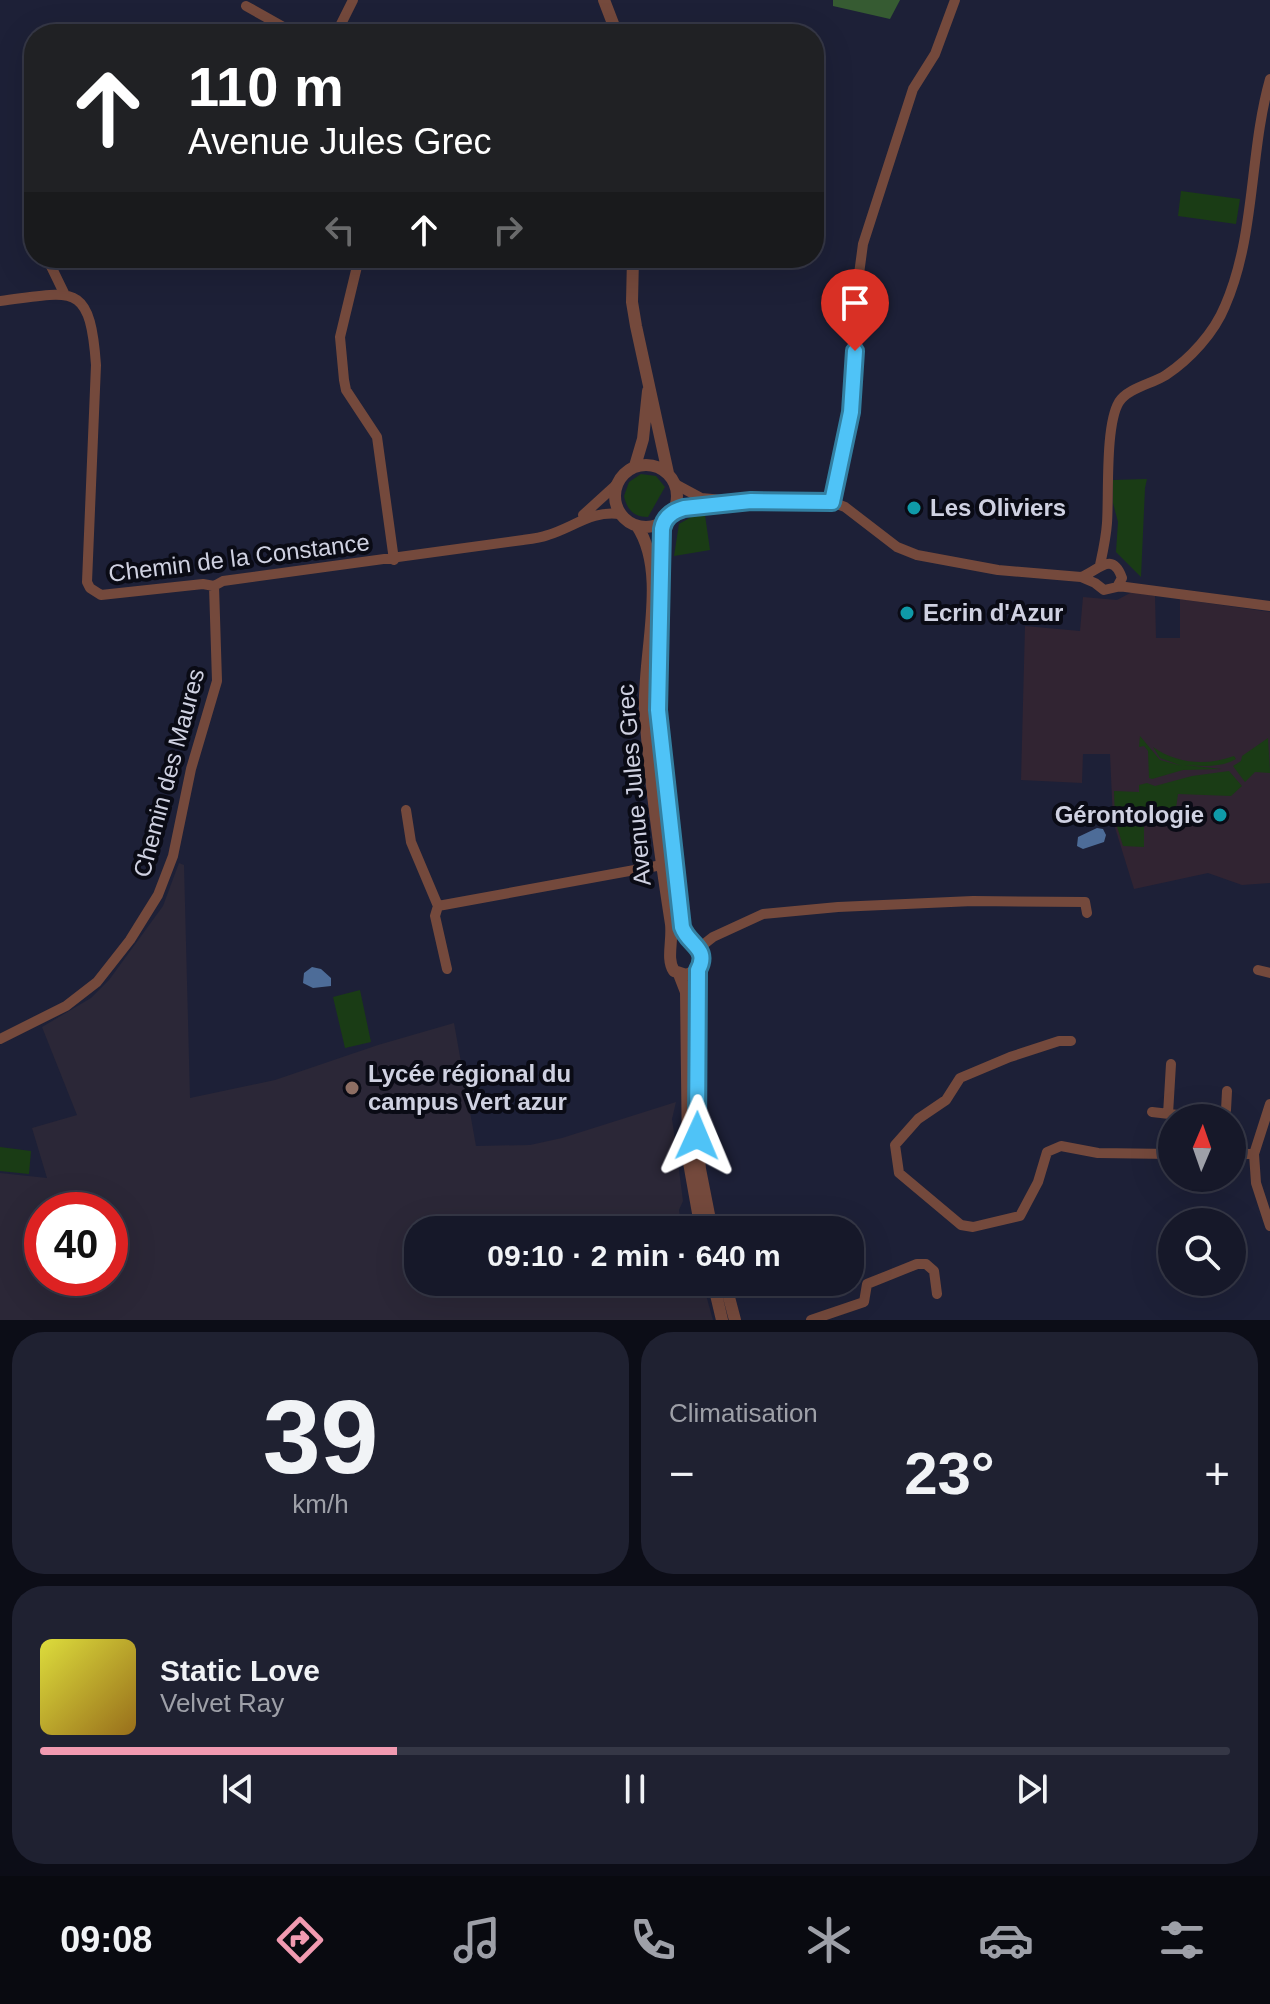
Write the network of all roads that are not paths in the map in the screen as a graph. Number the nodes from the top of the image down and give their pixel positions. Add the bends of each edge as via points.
1 (353, 0) edge
2 (604, 0) edge
3 (955, 0) edge
4 (246, 6) dead end
5 (278, 24) edge
6 (341, 24) edge
7 (613, 24) edge
8 (1270, 79) edge
9 (52, 268) edge
10 (359, 268) edge
11 (633, 268) edge
12 (64, 293) junction
13 (0, 301) edge
14 (649, 384) junction
15 (635, 466) junction
16 (671, 478) junction
17 (616, 485) junction
18 (745, 501) junction
19 (832, 502) junction
20 (673, 511) junction
21 (620, 514) junction
22 (663, 522) junction
23 (572, 525) junction
24 (637, 526) junction
25 (1104, 547) junction
26 (394, 560) junction
27 (1114, 565) junction
28 (1096, 573) junction
29 (1120, 582) junction
30 (214, 586) junction
31 (1270, 606) edge
32 (406, 810) dead end
33 (662, 865) junction
34 (438, 906) junction
35 (1087, 913) dead end
36 (695, 945) junction
37 (673, 948) junction
38 (447, 969) dead end
39 (698, 970) junction
40 (1258, 970) dead end
41 (1270, 973) edge
42 (679, 974) junction
43 (0, 1039) edge
44 (1071, 1041) dead end
45 (1171, 1064) dead end
46 (1227, 1091) dead end
47 (1169, 1104) edge
48 (1226, 1104) edge
49 (1270, 1104) edge
50 (1152, 1112) dead end
51 (1158, 1113) edge
52 (1158, 1154) edge
53 (1246, 1154) edge
54 (1254, 1154) junction
55 (698, 1216) edge
56 (709, 1216) edge
57 (1270, 1226) edge
58 (937, 1294) dead end
59 (716, 1296) edge
60 (729, 1296) edge
61 (722, 1320) edge
62 (735, 1320) edge
63 (811, 1320) edge

1 - 6 street
2 - 7 street
3 - 19 street via 935,54 913,89 863,244 851,412
4 - 5 street
8 - 25 street via 1246,233 1225,308 1188,358 1124,396 1117,406
9 - 12 street
10 - 26 street via 340,337 344,380 377,437
11 - 14 street via 632,302
12 - 13 street
12 - 30 street, Chemin de la Constance via 82,301 94,333 90,588 101,595
14 - 15 street
14 - 16 street
15 - 16 street via 653,465
15 - 17 street
16 - 18 street via 701,498
16 - 20 street via 677,502
17 - 21 street via 614,500
17 - 23 street, Chemin de la Constance
18 - 19 street
18 - 20 street
19 - 28 street via 917,555 998,570 1081,577
20 - 22 street
21 - 23 street, Chemin de la Constance via 605,512
21 - 24 street
22 - 24 street
22 - 36 street, Avenue Jules Grec via 658,710 682,927
23 - 26 street, Chemin de la Constance via 523,540
24 - 33 street, Avenue Jules Grec via 648,544 652,571 645,700
25 - 27 street
25 - 28 street
26 - 30 street, Chemin de la Constance
27 - 28 street
27 - 29 street
28 - 29 street via 1099,588 1108,591
29 - 31 street
30 - 43 street, Chemin des Maures via 217,681 173,856 158,895 97,982 66,1006
32 - 34 street via 411,842
33 - 34 street
33 - 37 street, Avenue Jules Grec
34 - 38 street via 435,916
35 - 36 street via 1085,902 838,907 763,914
36 - 37 street via 677,943
36 - 39 street via 703,959
37 - 42 street via 669,959
39 - 42 street
39 - 56 street via 697,1136
40 - 41 street
42 - 55 street via 686,992 687,1153
44 - 52 street via 1010,1057 960,1078 946,1100 918,1119 895,1145 899,1173 961,1225 973,1227 1020,1216 1047,1152 1061,1146 1098,1153
45 - 47 street
46 - 48 street
49 - 54 street
50 - 51 street
53 - 54 street
54 - 57 street via 1256,1183
58 - 63 street via 934,1271 917,1264 867,1284 864,1302
59 - 61 street
60 - 62 street

